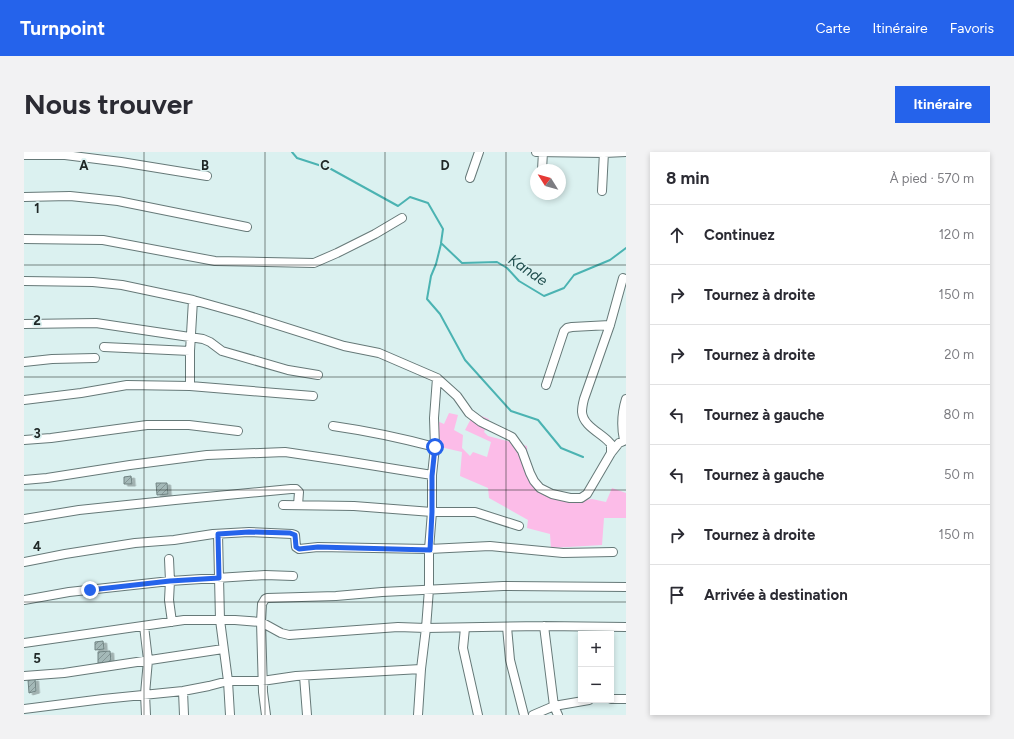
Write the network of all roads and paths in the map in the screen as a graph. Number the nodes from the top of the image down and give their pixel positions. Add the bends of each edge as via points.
1 (478, 152) edge
2 (536, 152) edge
3 (543, 152) edge
4 (626, 152) edge
5 (604, 153) edge
6 (24, 155) edge
7 (542, 164) edge
8 (207, 176) dead end
9 (470, 178) dead end
10 (602, 191) dead end
11 (24, 197) edge
12 (402, 218) dead end
13 (247, 227) dead end
14 (24, 239) edge
15 (623, 278) dead end
16 (24, 281) edge
17 (193, 300) junction
18 (24, 324) edge
19 (610, 324) junction
20 (190, 337) junction
21 (104, 347) dead end
22 (190, 351) junction
23 (95, 358) dead end
24 (24, 362) edge
25 (318, 375) dead end
26 (437, 378) junction
27 (546, 385) dead end
28 (190, 386) junction
29 (313, 396) dead end
30 (626, 398) edge
31 (24, 400) edge
32 (333, 426) dead end
33 (238, 431) dead end
34 (24, 440) edge
35 (625, 440) edge
36 (435, 447) junction
37 (611, 452) junction
38 (432, 476) junction
39 (24, 480) edge
40 (283, 505) dead end
41 (298, 506) junction
42 (432, 512) junction
43 (24, 519) edge
44 (519, 526) dead end
45 (218, 534) junction
46 (430, 550) junction
47 (613, 552) dead end
48 (169, 559) dead end
49 (24, 562) edge
50 (293, 576) dead end
51 (219, 578) junction
52 (170, 581) junction
53 (626, 587) edge
54 (429, 589) junction
55 (24, 600) edge
56 (220, 620) junction
57 (172, 622) junction
58 (260, 622) junction
59 (144, 626) junction
60 (544, 626) junction
61 (507, 627) junction
62 (626, 627) edge
63 (426, 628) junction
64 (465, 628) junction
65 (24, 643) edge
66 (224, 649) junction
67 (148, 660) junction
68 (421, 670) junction
69 (24, 676) edge
70 (304, 676) junction
71 (228, 680) junction
72 (262, 681) junction
73 (183, 691) junction
74 (145, 694) junction
75 (614, 699) edge
76 (626, 699) edge
77 (578, 702) edge
78 (554, 706) junction
79 (24, 709) edge
80 (146, 715) edge
81 (184, 715) edge
82 (230, 715) edge
83 (266, 715) edge
84 (308, 715) edge
85 (418, 715) edge
86 (478, 715) edge
87 (524, 715) edge
88 (533, 715) edge
89 (558, 715) edge

1 - 9 street
2 - 3 street
3 - 5 street
3 - 7 street
4 - 5 street
5 - 10 street
6 - 8 street via 65,155
11 - 13 street via 70,196 118,201
12 - 14 street via 314,263 215,261 103,240
15 - 19 street
16 - 17 street via 122,284
17 - 20 street
17 - 26 street via 344,346 378,353
18 - 20 street via 96,323
19 - 27 street via 567,328
19 - 37 street via 582,410 588,424 611,444
20 - 22 street
20 - 25 street via 206,340 222,351 288,370
21 - 22 street
22 - 28 street
23 - 24 street
26 - 36 street
26 - 37 street via 457,396 469,413 481,422 512,437 522,451 534,481 540,488 552,494 581,498 587,494
28 - 29 street
28 - 31 street via 127,385
30 - 35 street via 622,430
32 - 36 street via 400,437
33 - 34 street via 188,425 147,425
35 - 37 street
36 - 38 street
38 - 39 street via 285,452 207,455
38 - 42 street
40 - 41 street
41 - 42 street via 354,506
41 - 43 street via 299,492 291,489 79,510
42 - 44 street via 475,512
42 - 46 street
45 - 46 street via 290,533 295,535 296,547 299,549 318,547
45 - 49 street via 136,543
45 - 51 street
46 - 47 street via 490,546 563,553
46 - 54 street
48 - 52 street
50 - 51 street
51 - 52 street
51 - 56 street
52 - 55 street via 69,592
52 - 57 street
53 - 54 street via 503,586
54 - 58 street via 267,598 262,604
54 - 63 street
56 - 57 street
56 - 58 street
56 - 66 street
57 - 59 street
58 - 63 street via 289,635 398,627
58 - 72 street
59 - 65 street
59 - 67 street
60 - 61 street
60 - 62 street
60 - 78 street
61 - 64 street
61 - 87 street via 510,660
63 - 64 street
63 - 68 street
64 - 86 street via 463,648
66 - 67 street
66 - 71 street
67 - 69 street via 64,673
67 - 74 street
68 - 70 street
68 - 85 street
70 - 72 street
70 - 84 street
71 - 72 street
71 - 73 street
71 - 82 street
72 - 83 street
73 - 74 street
73 - 81 street
74 - 79 street
74 - 80 street
75 - 76 street
77 - 78 street
78 - 88 street
78 - 89 street

